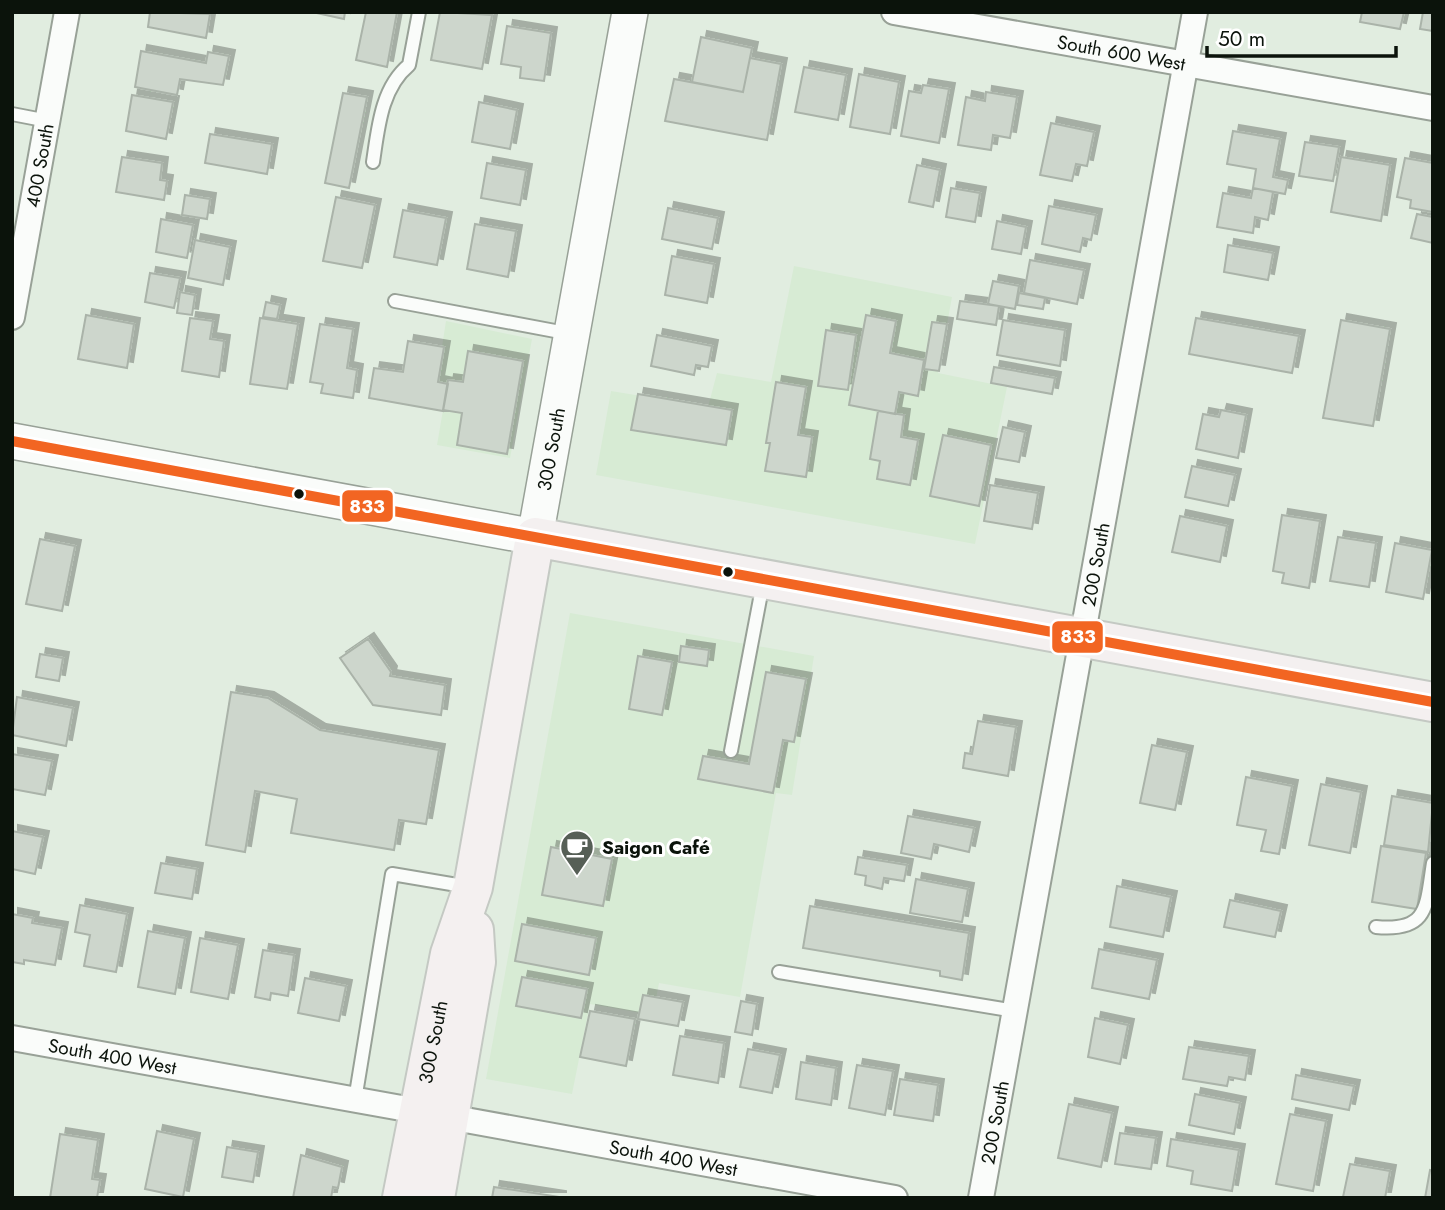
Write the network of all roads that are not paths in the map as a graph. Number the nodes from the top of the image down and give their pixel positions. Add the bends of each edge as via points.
1 (67, 12) edge
2 (419, 12) edge
3 (630, 12) edge
4 (894, 12) edge
5 (1195, 12) edge
6 (1185, 65) junction
7 (1433, 108) edge
8 (12, 114) edge
9 (48, 121) junction
10 (373, 162) dead end
11 (395, 301) dead end
12 (12, 317) edge
13 (571, 334) junction
14 (12, 441) edge
15 (535, 537) junction
16 (764, 579) junction
17 (1083, 637) junction
18 (1433, 702) edge
19 (732, 751) dead end
20 (1433, 863) edge
21 (473, 887) junction
22 (1376, 927) dead end
23 (779, 972) dead end
24 (1015, 1010) junction
25 (12, 1038) edge
26 (355, 1100) junction
27 (433, 1114) junction
28 (402, 1198) edge
29 (435, 1198) edge
30 (895, 1198) edge
31 (981, 1198) edge

1 - 9 street, 400 South
2 - 10 lane via 409,65 397,75 381,111
3 - 13 street, 300 South
4 - 6 street, South 600 West
5 - 6 street, 200 South
6 - 7 street, South 600 West
6 - 17 street, 200 South
8 - 9 lane
9 - 12 street, 400 South
11 - 13 lane
13 - 15 street, 300 South
14 - 15 street
15 - 16 main road
15 - 21 main road, 300 South
16 - 17 main road
16 - 19 lane
17 - 18 main road
17 - 24 street, 200 South
20 - 22 lane via 1419,919 1400,929
21 - 26 lane via 393,874
21 - 27 main road, 300 South via 476,962
23 - 24 lane
24 - 31 street, 200 South
25 - 26 street, South 400 West
26 - 27 street, South 400 West
27 - 28 main road, 300 South
27 - 29 main road, 300 South
27 - 30 street, South 400 West

